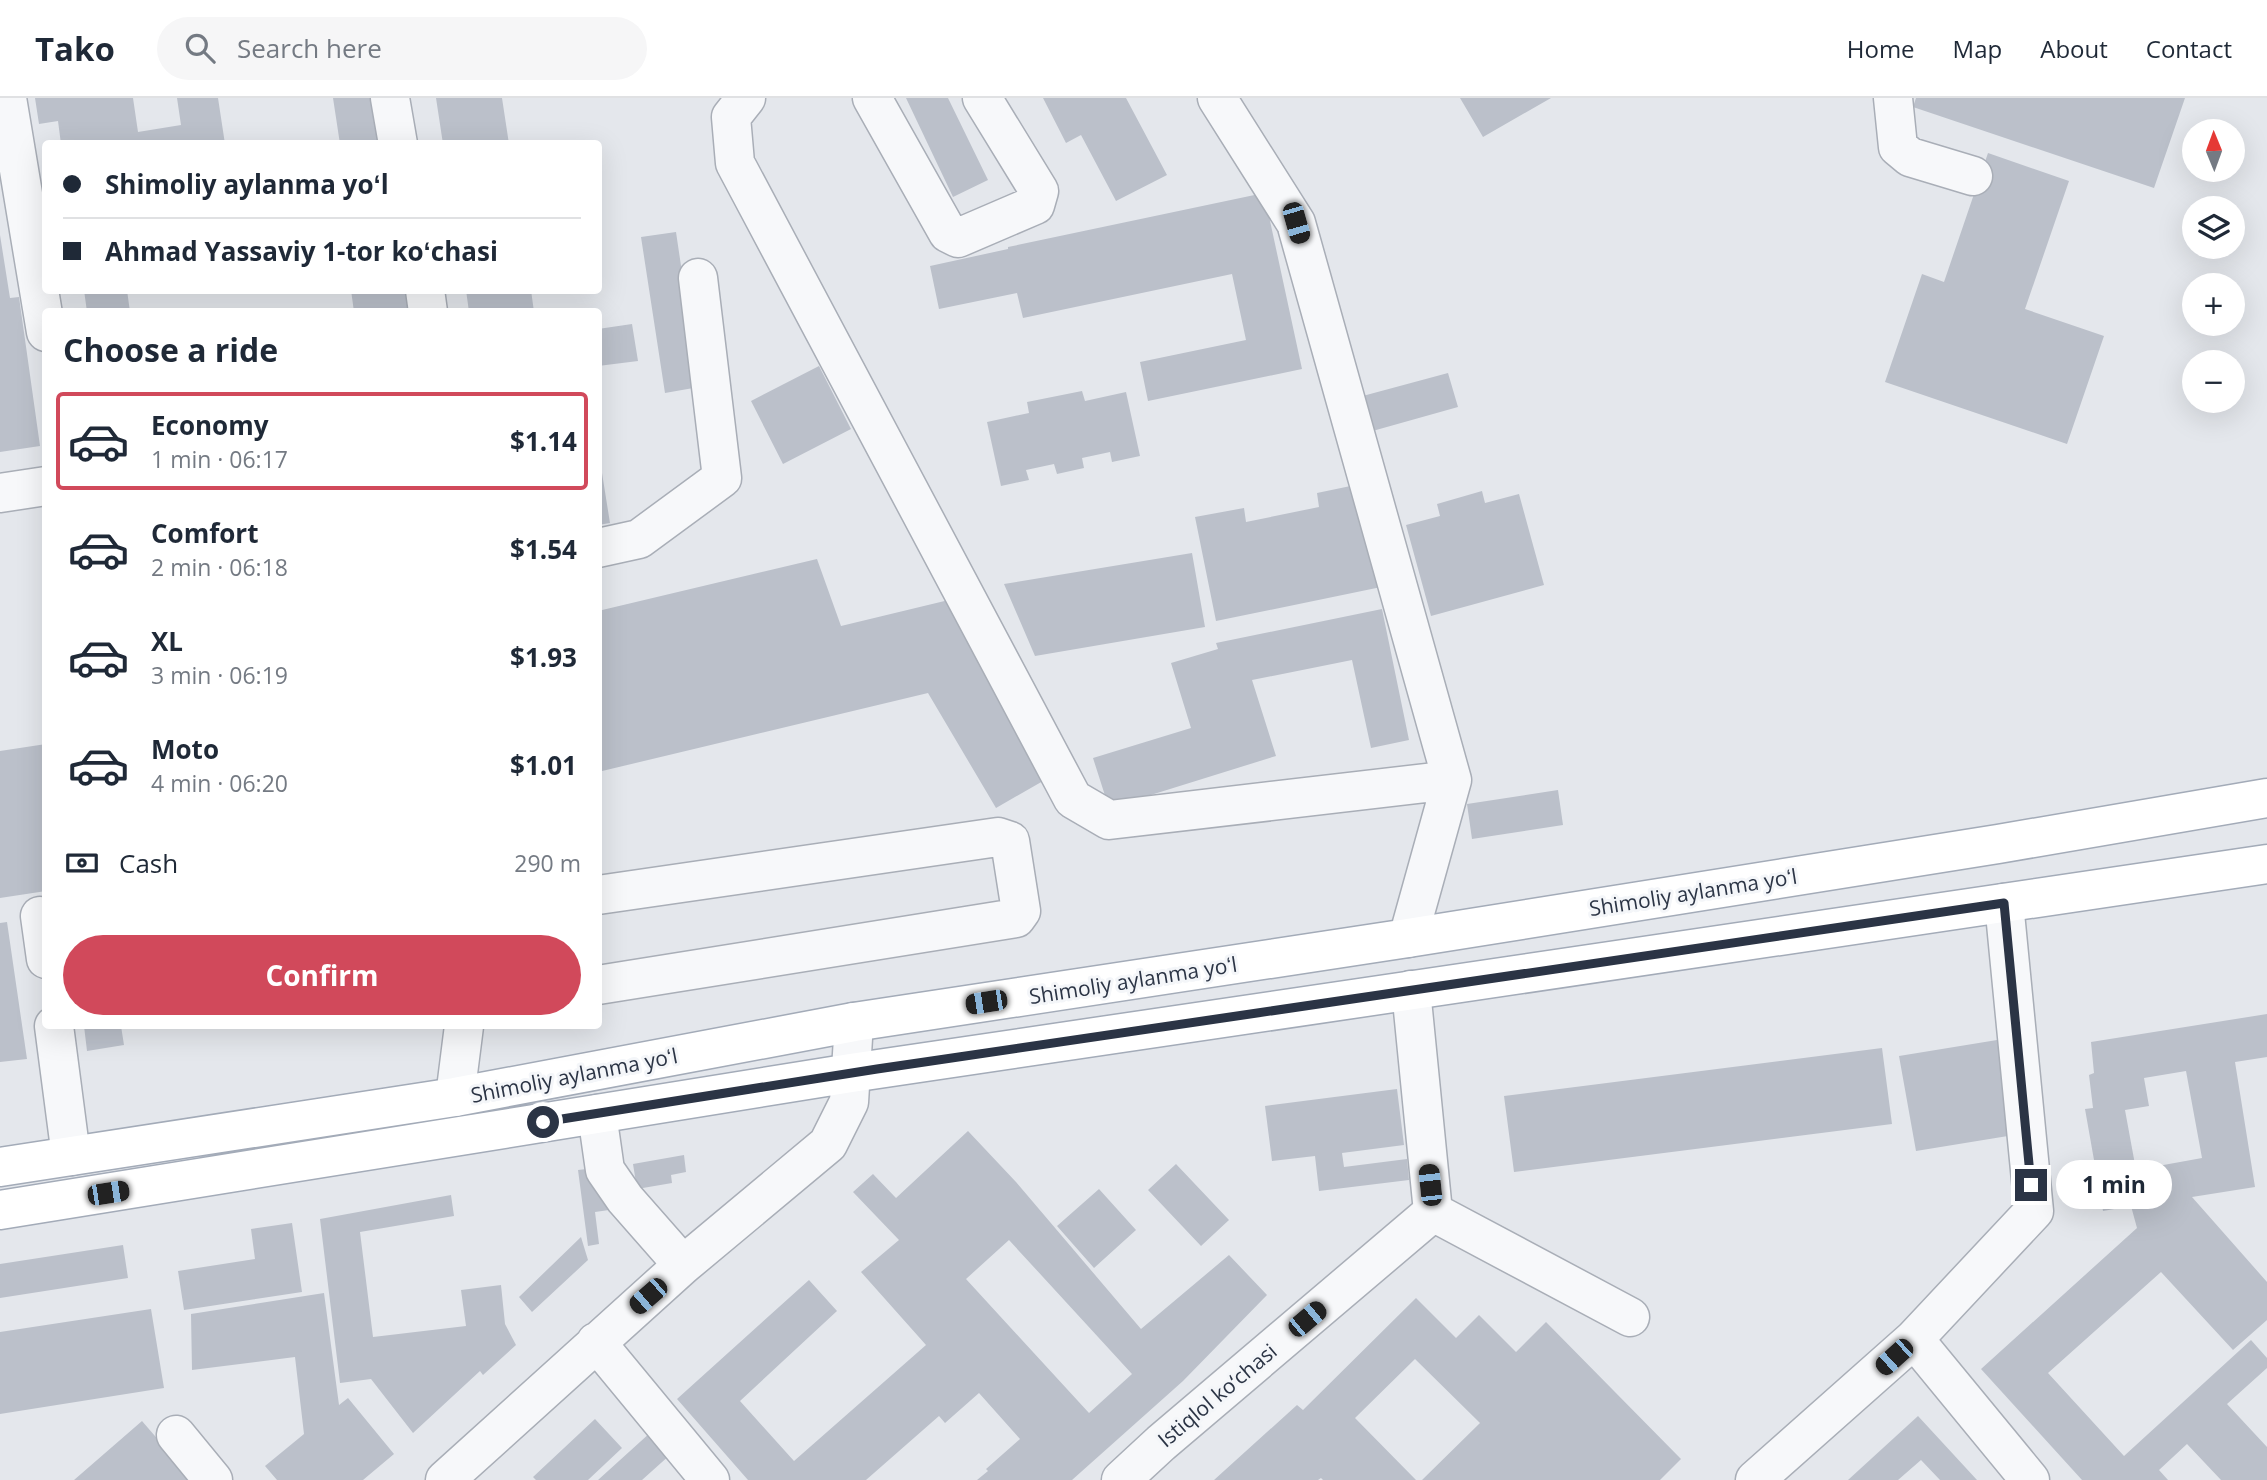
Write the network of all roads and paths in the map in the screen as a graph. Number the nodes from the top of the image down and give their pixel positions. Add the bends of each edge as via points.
1 (7, 98) edge
2 (390, 98) edge
3 (746, 98) edge
4 (872, 98) edge
5 (982, 98) edge
6 (1217, 98) edge
7 (1893, 98) edge
8 (397, 140) edge
9 (1973, 176) dead end
10 (698, 278) dead end
11 (42, 308) edge
12 (42, 487) edge
13 (0, 493) edge
14 (602, 547) edge
15 (1452, 780) junction
16 (2267, 798) edge
17 (2267, 864) edge
18 (602, 894) edge
19 (2004, 903) junction
20 (40, 916) dead end
21 (42, 931) edge
22 (1408, 938) junction
23 (602, 984) edge
24 (1410, 990) junction
25 (854, 1022) junction
26 (54, 1029) edge
27 (464, 1029) edge
28 (850, 1073) junction
29 (455, 1097) junction
30 (597, 1114) junction
31 (71, 1156) junction
32 (0, 1167) edge
33 (0, 1210) edge
34 (1433, 1212) junction
35 (683, 1265) junction
36 (1630, 1317) dead end
37 (1914, 1339) junction
38 (596, 1342) junction
39 (176, 1435) dead end
40 (213, 1480) edge
41 (445, 1480) edge
42 (710, 1480) edge
43 (1121, 1480) edge
44 (1755, 1480) edge
45 (2030, 1480) edge

1 - 11 street
2 - 8 street
3 - 15 street via 731,117 735,163 1073,799 1109,820
4 - 5 street via 948,233 958,238 1035,205 1039,191
6 - 15 street via 1296,223
7 - 9 street via 1898,147 1910,157
10 - 14 street via 722,478 639,539
12 - 13 street
15 - 22 street
16 - 22 main road, Shimoliy aylanma yoʻl
17 - 19 main road, Shimoliy aylanma yoʻl
18 - 23 street via 998,837 1010,841 1021,911 1016,918
19 - 24 main road, Shimoliy aylanma yoʻl
19 - 37 street via 2034,1211
20 - 21 street
22 - 25 main road, Shimoliy aylanma yoʻl
24 - 28 main road, Shimoliy aylanma yoʻl
24 - 34 street
25 - 28 street
25 - 29 main road, Shimoliy aylanma yoʻl
26 - 31 street
27 - 29 street
28 - 30 main road, Shimoliy aylanma yoʻl
28 - 35 street via 849,1102 828,1144
29 - 31 main road, Shimoliy aylanma yoʻl
30 - 33 main road, Shimoliy aylanma yoʻl
30 - 35 street via 605,1170
31 - 32 main road, Shimoliy aylanma yoʻl
34 - 36 street
34 - 43 street, Istiqlol ko‘chasi
35 - 38 street
37 - 44 street
37 - 45 street
38 - 41 street
38 - 42 street
39 - 40 street

